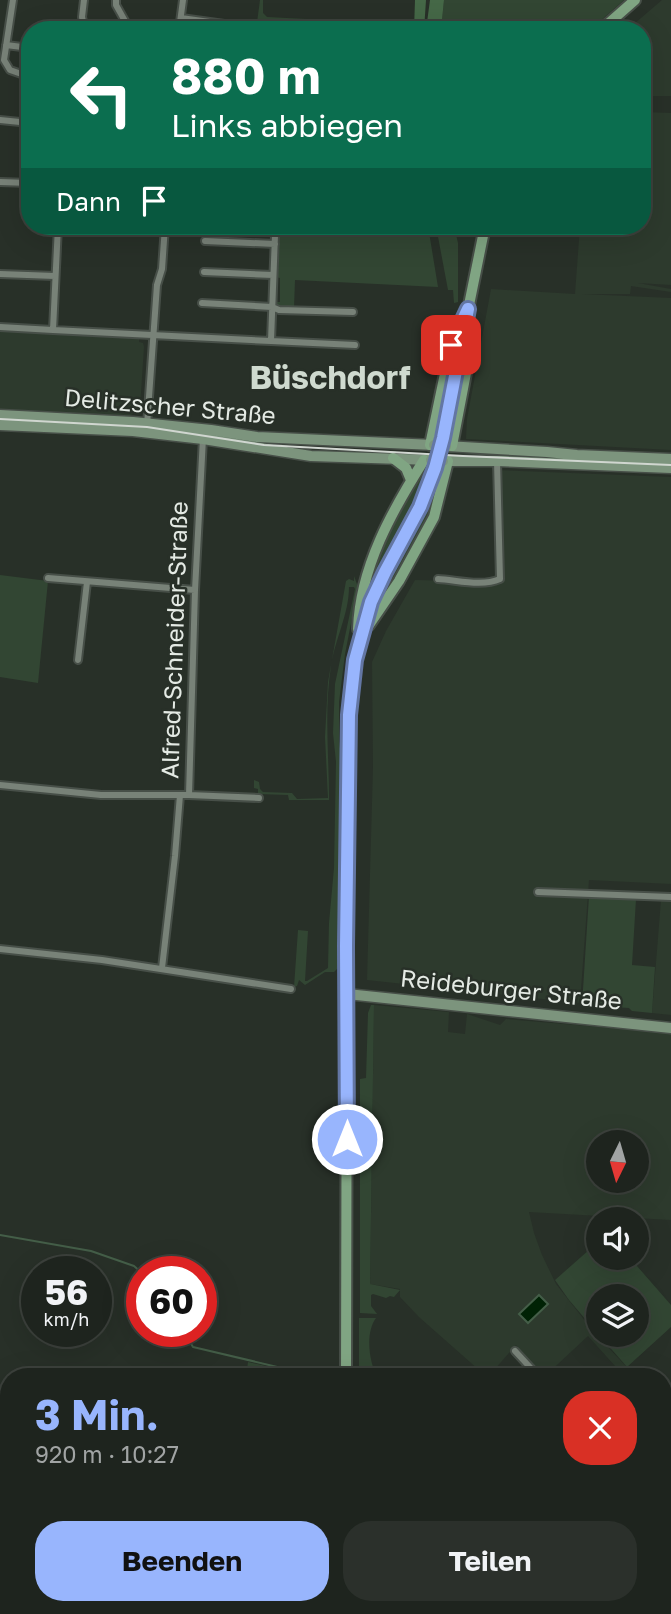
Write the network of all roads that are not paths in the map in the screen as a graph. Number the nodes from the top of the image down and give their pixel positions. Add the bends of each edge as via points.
1 (13, 0) edge
2 (84, 0) edge
3 (116, 0) edge
4 (183, 0) edge
5 (635, 0) edge
6 (181, 18) junction
7 (83, 21) edge
8 (125, 21) edge
9 (180, 21) edge
10 (203, 21) edge
11 (611, 21) edge
12 (6, 45) junction
13 (21, 47) edge
14 (21, 74) edge
15 (0, 120) edge
16 (21, 122) edge
17 (0, 182) edge
18 (21, 183) edge
19 (57, 235) edge
20 (164, 235) edge
21 (275, 235) edge
22 (483, 235) edge
23 (205, 241) dead end
24 (275, 244) junction
25 (204, 272) dead end
26 (0, 274) edge
27 (273, 275) junction
28 (55, 276) junction
29 (202, 303) dead end
30 (272, 307) junction
31 (468, 309) junction
32 (353, 312) dead end
33 (0, 327) edge
34 (53, 330) junction
35 (154, 335) junction
36 (271, 341) junction
37 (355, 345) dead end
38 (0, 415) edge
39 (0, 425) edge
40 (147, 428) junction
41 (203, 434) junction
42 (432, 445) junction
43 (449, 446) junction
44 (393, 458) junction
45 (671, 459) edge
46 (427, 460) junction
47 (445, 461) junction
48 (497, 461) junction
49 (671, 468) edge
50 (411, 480) junction
51 (48, 578) dead end
52 (438, 579) dead end
53 (87, 582) junction
54 (195, 590) junction
55 (358, 646) junction
56 (78, 660) dead end
57 (0, 785) edge
58 (180, 795) junction
59 (189, 795) junction
60 (259, 798) dead end
61 (538, 892) dead end
62 (671, 897) edge
63 (0, 949) edge
64 (162, 968) junction
65 (291, 989) dead end
66 (347, 994) junction
67 (671, 1028) edge
68 (515, 1351) dead end
69 (346, 1368) edge
70 (531, 1368) edge

1 - 12 street
2 - 7 street
3 - 8 street
4 - 6 street
5 - 11 main road
6 - 9 street
6 - 10 street
12 - 13 street
12 - 14 street via 5,65
15 - 16 street
17 - 18 street
19 - 28 street
20 - 35 street
21 - 24 street
22 - 31 main road
23 - 24 street
24 - 27 street
25 - 27 street
26 - 28 street
27 - 30 street
28 - 34 street
29 - 30 street
30 - 32 street
30 - 36 street
31 - 42 main road via 451,345
31 - 43 main road via 470,352
31 - 55 main road via 435,468 371,602
33 - 34 street
34 - 35 street
35 - 36 street
35 - 40 street
36 - 37 street
38 - 40 main road, Delitzscher Straße
39 - 40 main road, Delitzscher Straße
40 - 41 main road, Delitzscher Straße
41 - 42 main road, Delitzscher Straße
41 - 44 main road, Delitzscher Straße via 311,456
41 - 54 street, Alfred-Schneider-Straße
42 - 43 main road, Delitzscher Straße, bridge
42 - 46 main road
43 - 45 main road, Delitzscher Straße
43 - 47 main road
44 - 46 main road, Delitzscher Straße
44 - 50 main road via 406,468
46 - 47 main road, Delitzscher Straße, bridge
46 - 50 main road
47 - 48 main road, Delitzscher Straße
47 - 55 main road via 434,517
48 - 49 main road, Delitzscher Straße
48 - 52 street via 500,579
50 - 55 main road via 383,532 369,571 360,603
51 - 53 street
53 - 54 street
53 - 56 street
54 - 59 street, Alfred-Schneider-Straße
55 - 66 main road via 349,715
57 - 58 street via 101,795
58 - 59 street, Alfred-Schneider-Straße
58 - 64 street, Alfred-Schneider-Straße
59 - 60 street
61 - 62 street
63 - 64 street
64 - 65 street
66 - 67 main road, Reideburger Straße
66 - 69 main road
68 - 70 street

